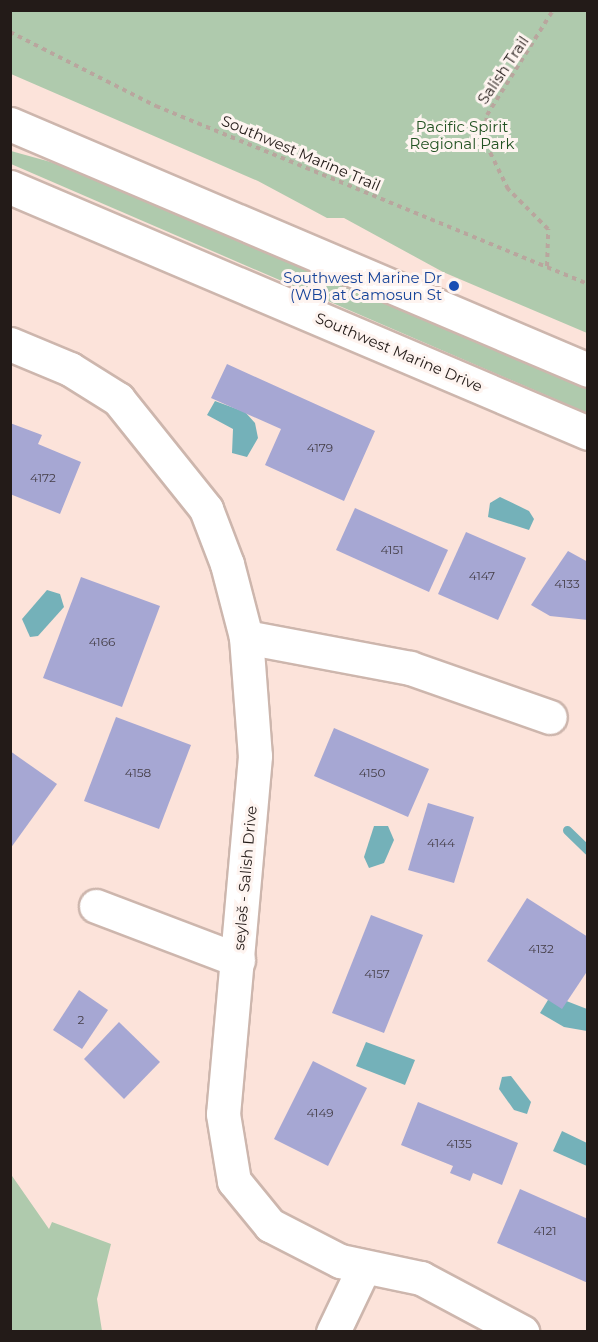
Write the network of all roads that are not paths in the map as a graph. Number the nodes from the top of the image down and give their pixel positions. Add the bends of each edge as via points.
1 (10, 124) edge
2 (10, 187) edge
3 (10, 344) edge
4 (588, 370) edge
5 (588, 433) edge
6 (246, 637) junction
7 (550, 717) dead end
8 (96, 906) dead end
9 (238, 960) junction
10 (364, 1267) junction
11 (333, 1332) edge
12 (522, 1332) edge

1 - 4 street
2 - 5 street, Southwest Marine Drive
3 - 6 street, seyləš - Salish Drive via 70,369 118,399 148,431 206,509
6 - 7 street via 410,668
6 - 9 street, seyləš - Salish Drive via 255,756
8 - 9 street
9 - 10 street, seyləš - Salish Drive via 223,1114 234,1181 270,1225 340,1261
10 - 11 street
10 - 12 street, seyləš - Salish Drive via 421,1278

